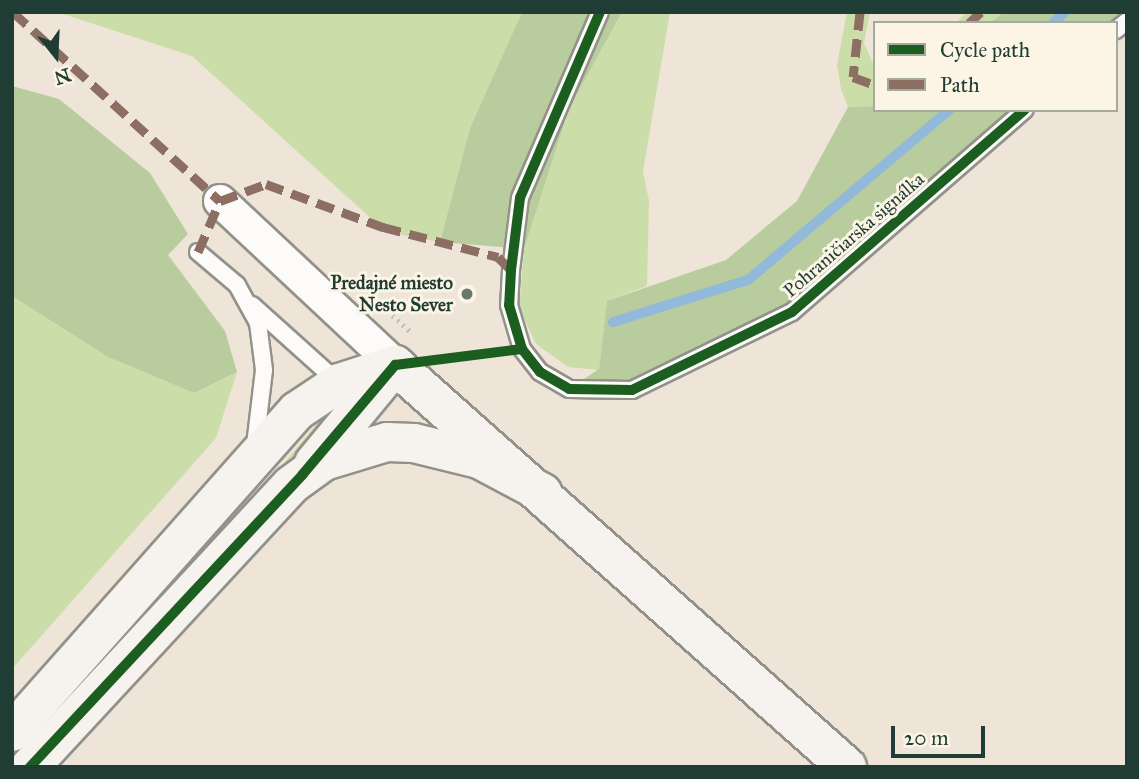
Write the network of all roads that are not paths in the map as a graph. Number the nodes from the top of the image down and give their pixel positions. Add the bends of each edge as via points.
1 (600, 12) edge
2 (1022, 112) edge
3 (220, 201) dead end
4 (198, 252) dead end
5 (251, 303) junction
6 (395, 365) junction
7 (339, 383) junction
8 (252, 462) junction
9 (303, 474) junction
10 (543, 493) junction
11 (12, 732) edge
12 (30, 767) edge
13 (847, 767) edge

1 - 2 lane, Pohraničiarska signálka via 520,198 511,270 509,304 522,349 540,372 569,389 632,390 792,312
3 - 6 street
4 - 5 lane
5 - 7 lane
5 - 8 lane via 264,370
6 - 7 main road
6 - 9 main road
6 - 10 main road
7 - 8 main road via 296,411
8 - 11 main road
9 - 10 main road via 353,451 414,443 479,459
9 - 12 main road
10 - 13 main road

